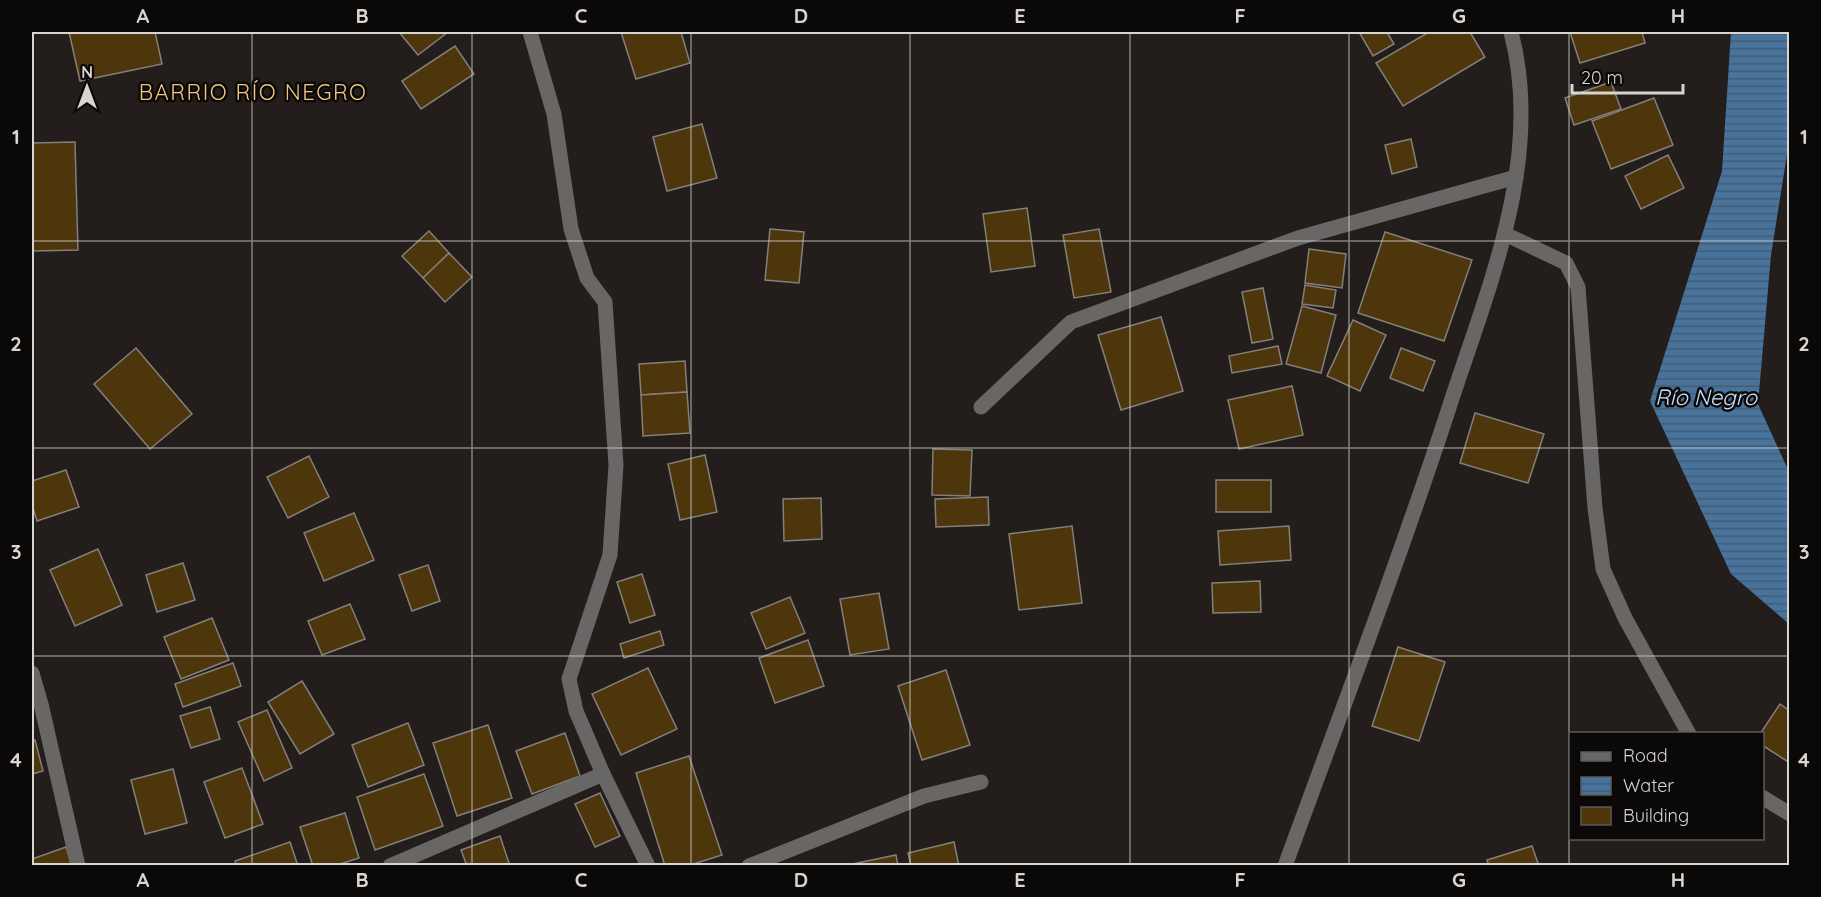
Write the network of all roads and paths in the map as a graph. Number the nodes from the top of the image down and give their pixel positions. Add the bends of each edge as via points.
1 (530, 32) edge
2 (1511, 32) edge
3 (1516, 177) junction
4 (1505, 234) junction
5 (981, 407) dead end
6 (32, 673) edge
7 (1688, 732) edge
8 (603, 774) junction
9 (981, 782) dead end
10 (1764, 798) edge
11 (1790, 814) edge
12 (78, 866) edge
13 (390, 866) edge
14 (648, 866) edge
15 (748, 866) edge
16 (1285, 866) edge

1 - 8 street via 554,114 571,229 587,279 605,302 616,465 610,555 569,679 576,711
2 - 3 street via 1522,114
3 - 4 street
3 - 5 street via 1298,238 1071,322
4 - 7 street via 1566,263 1578,287 1603,569 1625,618
4 - 16 street via 1406,539
6 - 12 street
8 - 13 street
8 - 14 street
9 - 15 street via 924,796
10 - 11 street

